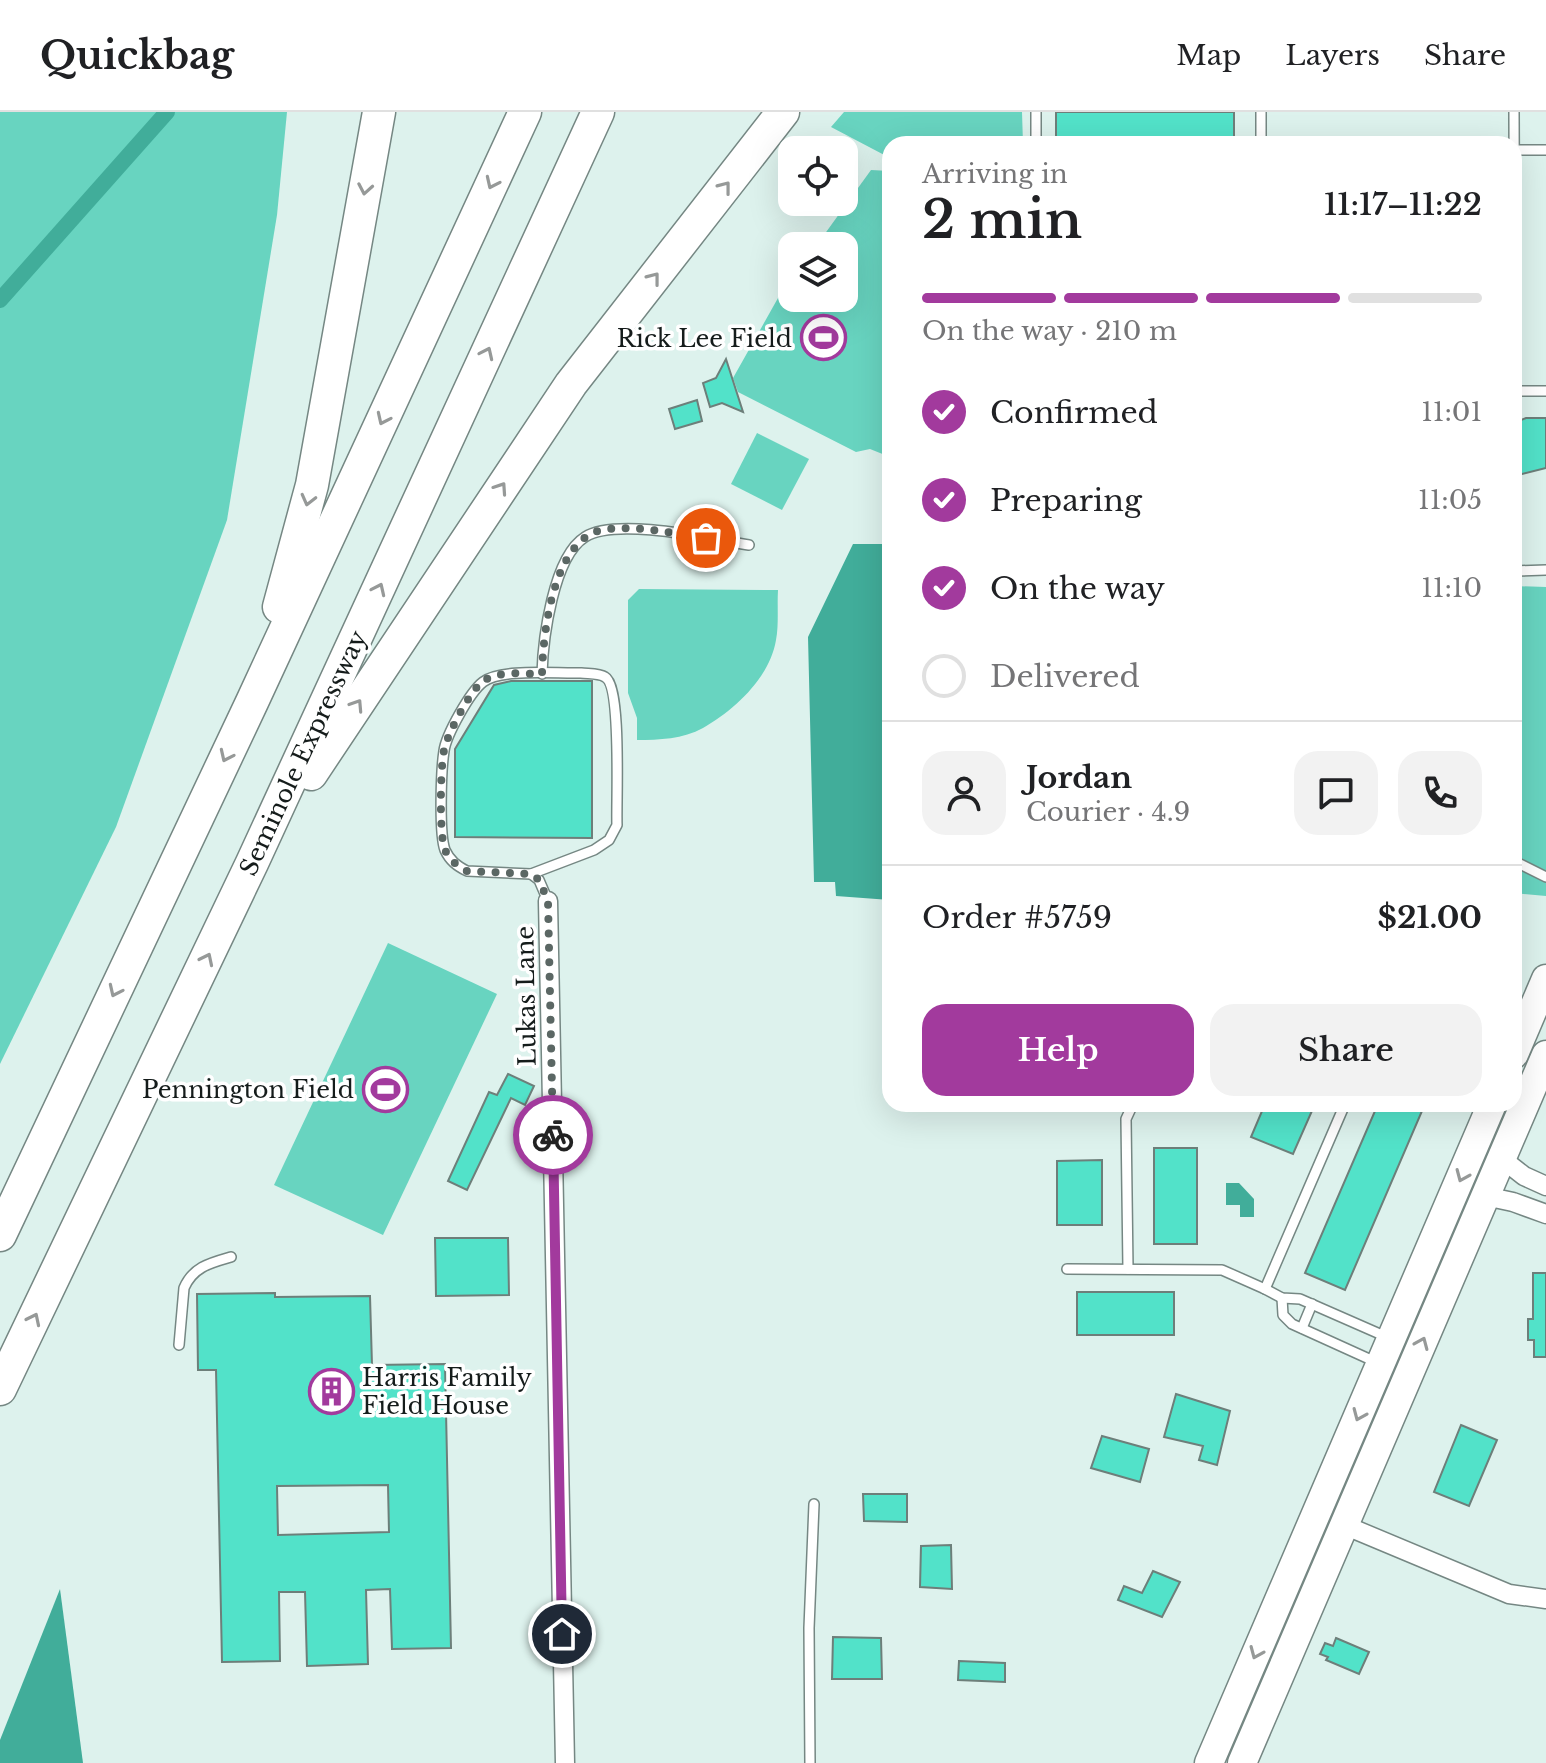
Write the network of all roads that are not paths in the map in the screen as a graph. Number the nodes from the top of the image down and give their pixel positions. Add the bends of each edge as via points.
1 (379, 112) edge
2 (525, 112) edge
3 (598, 112) edge
4 (783, 112) edge
5 (1036, 112) edge
6 (1261, 112) edge
7 (1514, 112) edge
8 (1036, 136) edge
9 (1261, 136) edge
10 (1514, 136) edge
11 (1522, 150) edge
12 (1546, 150) edge
13 (1522, 391) edge
14 (1546, 391) edge
15 (749, 545) dead end
16 (1546, 570) edge
17 (1522, 571) edge
18 (542, 674) junction
19 (252, 702) junction
20 (252, 863) junction
21 (1522, 865) edge
22 (531, 874) junction
23 (1546, 877) edge
24 (548, 901) joint
25 (1546, 979) edge
26 (1522, 1035) edge
27 (1546, 1055) edge
28 (1522, 1110) edge
29 (1129, 1112) edge
30 (1342, 1112) edge
31 (1489, 1112) edge
32 (1521, 1112) edge
33 (1501, 1158) junction
34 (1546, 1186) edge
35 (1485, 1196) junction
36 (1546, 1214) edge
37 (0, 1235) edge
38 (231, 1257) dead end
39 (1067, 1269) dead end
40 (1128, 1269) junction
41 (1265, 1289) junction
42 (1282, 1298) junction
43 (1312, 1304) junction
44 (1302, 1328) junction
45 (1392, 1338) junction
46 (179, 1345) dead end
47 (1380, 1364) junction
48 (0, 1389) edge
49 (1391, 1414) junction
50 (814, 1504) dead end
51 (1344, 1525) junction
52 (1546, 1599) edge
53 (565, 1763) edge
54 (810, 1763) edge
55 (1209, 1763) edge
56 (1242, 1763) edge

1 -> 19 highway via 312,485
2 -> 19 highway
20 -> 3 highway, Seminole Expressway
20 -> 4 highway via 571,384
5 - 8 lane
6 - 9 lane
7 - 10 lane
11 - 12 lane
13 - 14 lane
15 - 18 lane via 642,529 588,535 575,547 552,596
16 - 17 lane
18 - 22 lane via 581,673 610,681 617,718 617,825 609,840 594,850
18 - 22 lane via 503,674 482,682 444,749 443,842 450,859 467,871
19 -> 37 highway
48 -> 20 highway, Seminole Expressway
21 - 23 lane
22 - 24 lane
24 - 53 street, Lukas Lane
25 - 26 main road
27 - 28 main road
29 - 40 lane
30 - 41 lane
31 -> 45 main road
32 - 33 main road
33 - 34 street
33 - 35 main road
35 - 36 street
49 -> 35 main road
38 - 46 lane via 202,1266 187,1280
39 - 40 lane
40 - 41 lane via 1222,1270
41 - 42 lane
42 - 43 lane
42 - 44 lane via 1283,1315
43 - 44 lane
43 - 45 lane
44 - 47 lane
45 - 47 main road
45 - 49 main road via 1396,1364
47 -> 55 main road
49 - 51 main road
50 - 54 lane
51 - 52 street via 1509,1594
51 - 56 main road

